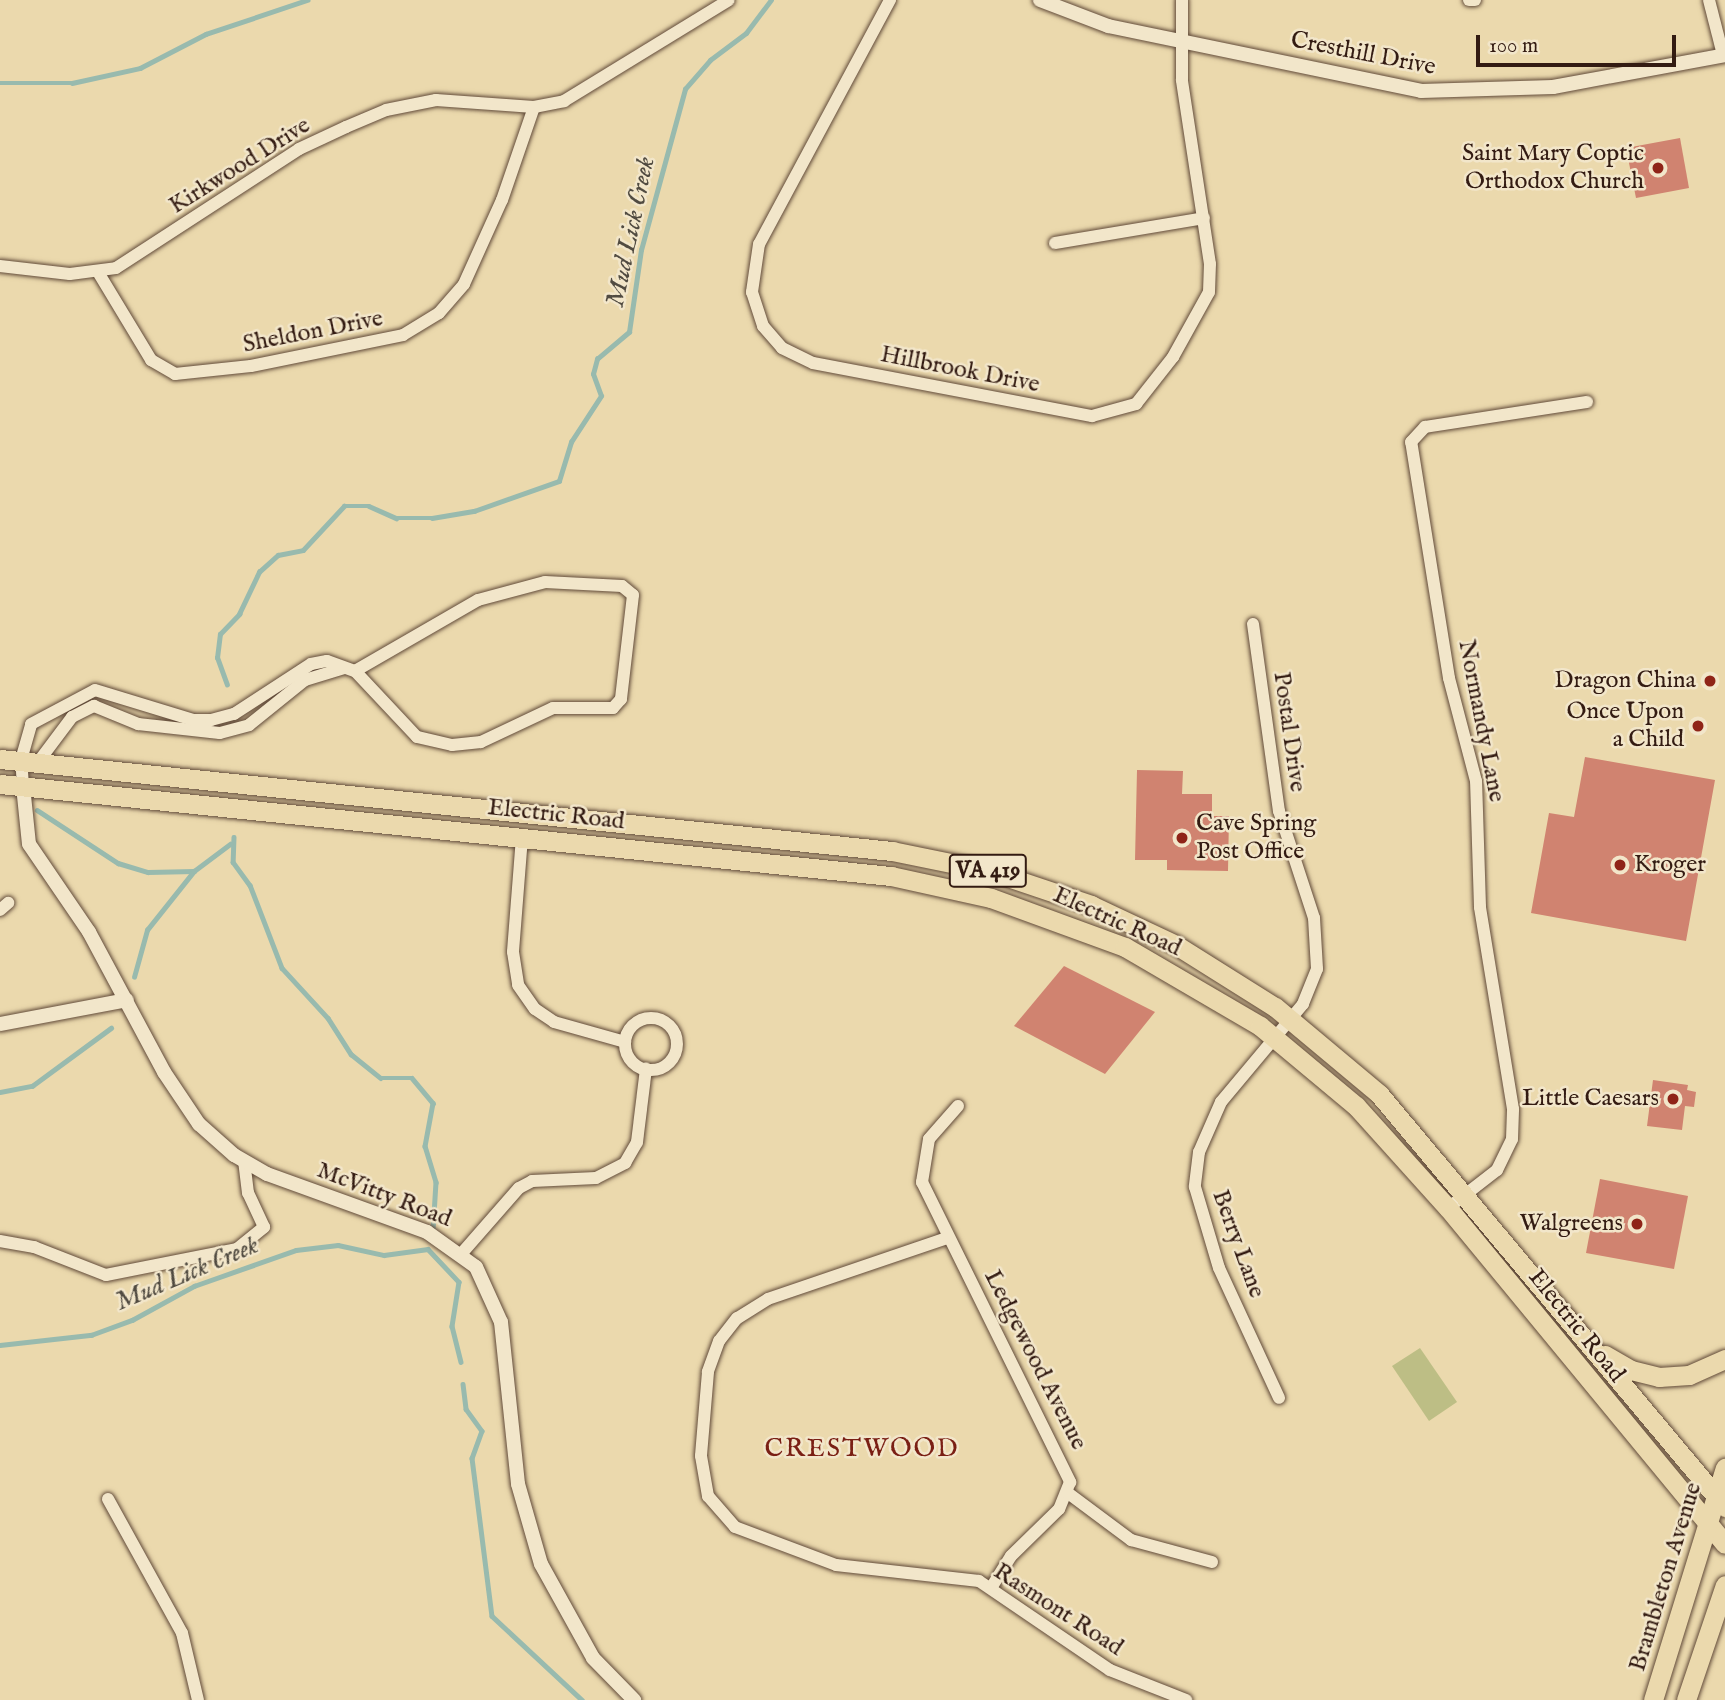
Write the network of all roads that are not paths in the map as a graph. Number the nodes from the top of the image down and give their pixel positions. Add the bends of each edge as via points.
1 (729, 0) edge
2 (890, 0) edge
3 (1040, 0) edge
4 (1182, 0) edge
5 (1469, 0) edge
6 (1475, 0) edge
7 (1709, 0) edge
8 (1182, 41) junction
9 (1724, 55) edge
10 (534, 107) junction
11 (1204, 218) junction
12 (1055, 243) dead end
13 (0, 265) edge
14 (98, 272) junction
15 (1587, 402) dead end
16 (1253, 624) dead end
17 (355, 671) junction
18 (0, 759) edge
19 (30, 761) junction
20 (0, 784) edge
21 (23, 786) junction
22 (522, 836) junction
23 (127, 1000) junction
24 (1292, 1019) junction
25 (0, 1024) edge
26 (1276, 1038) junction
27 (625, 1042) junction
28 (646, 1069) junction
29 (958, 1107) dead end
30 (244, 1162) junction
31 (1468, 1195) junction
32 (1448, 1208) junction
33 (947, 1238) junction
34 (0, 1241) edge
35 (462, 1253) junction
36 (1595, 1349) junction
37 (1725, 1359) edge
38 (1279, 1398) dead end
39 (1725, 1468) edge
40 (1068, 1493) junction
41 (108, 1499) dead end
42 (1721, 1503) edge
43 (1708, 1527) junction
44 (1725, 1544) edge
45 (1212, 1562) dead end
46 (1725, 1585) edge
47 (992, 1587) junction
48 (1666, 1668) junction
49 (198, 1700) edge
50 (634, 1700) edge
51 (1186, 1700) edge
52 (1642, 1700) edge
53 (1653, 1700) edge
54 (1686, 1700) edge

1 - 10 street, Kirkwood Drive via 585,91
2 - 11 street, Hillbrook Drive via 754,260 756,311 771,337 790,353 837,369 1092,416 1123,411 1136,404 1173,357 1204,307 1211,276
3 - 8 street, Cresthill Drive via 1108,26
4 - 8 street, Hillbrook Drive
5 - 6 street
7 - 9 street
8 - 9 street, Cresthill Drive via 1384,87 1462,93 1553,87
8 - 11 street, Hillbrook Drive via 1182,80
10 - 14 street, Kirkwood Drive via 436,100 386,110 299,149 153,247
10 - 14 street, Sheldon Drive via 502,200 464,285 439,313 403,335 251,366 175,374 151,360
11 - 12 street
13 - 14 street, Kirkwood Drive
15 - 31 street, Normandy Lane via 1425,427 1411,442 1449,678 1476,780 1480,907 1513,1109 1506,1155 1486,1183
16 - 24 street, Postal Drive via 1279,811 1318,939 1312,987
17 - 17 street via 439,620 510,589 545,582 606,583 629,589 634,599 618,704 553,708 481,742 452,745 417,737
17 - 19 street via 343,668 305,680 249,725 220,733 138,724 94,706 72,717 53,749
17 - 19 street via 327,661 311,664 234,714 211,720 193,720 95,690 31,724
18 - 19 main road, Electric Road / VA 419
19 - 21 street
19 - 24 main road, Electric Road / VA 419 via 790,839 942,861 1032,884 1132,923 1220,971
20 - 21 main road, Electric Road / VA 419
21 - 22 main road, Electric Road / VA 419
21 - 23 street, McVitty Road via 29,844 89,932
22 - 26 main road, Electric Road / VA 419 via 891,876 991,898 1125,947
22 - 27 street via 513,952 518,985 535,1009 554,1022
23 - 25 street
23 - 30 street, McVitty Road via 186,1107
24 - 26 street, Postal Drive
24 - 31 main road, Electric Road / VA 419 via 1379,1094
26 - 32 main road, Electric Road / VA 419 via 1356,1106
26 - 38 street, Berry Lane via 1221,1102 1199,1152 1195,1187 1219,1268
27 - 28 street via 631,1060
27 - 28 street via 642,1019 657,1018 672,1027 678,1043 671,1060
28 - 35 street via 637,1142 625,1163 596,1178 532,1181 519,1188
29 - 33 street, Ledgewood Avenue via 929,1139 921,1168
30 - 34 street via 248,1193 264,1227 237,1249 106,1275 34,1247
30 - 35 street, McVitty Road via 427,1232
31 - 32 street, Normandy Lane
31 - 36 main road, Electric Road / VA 419
32 - 43 main road, Electric Road / VA 419
33 - 40 street, Ledgewood Avenue via 1063,1461
33 - 47 street, Rasmont Road via 768,1300 737,1318 719,1341 708,1371 704,1482 725,1520 800,1554 872,1573 962,1577
35 - 50 street, McVitty Road via 485,1281 501,1321 518,1485 541,1564 593,1658
36 - 37 main road via 1631,1370 1659,1377 1689,1375
36 - 42 main road, Electric Road / VA 419
39 - 42 main road, Brambleton Avenue
40 - 45 street via 1131,1540
40 - 47 street via 1059,1509 1011,1556
41 - 49 street via 182,1633
42 - 43 main road, Brambleton Avenue
43 - 44 main road, Electric Road / VA 419
43 - 48 main road, Brambleton Avenue
46 - 54 main road
47 - 51 street, Rasmont Road via 1110,1670
48 - 52 main road
48 - 53 main road, Brambleton Avenue

